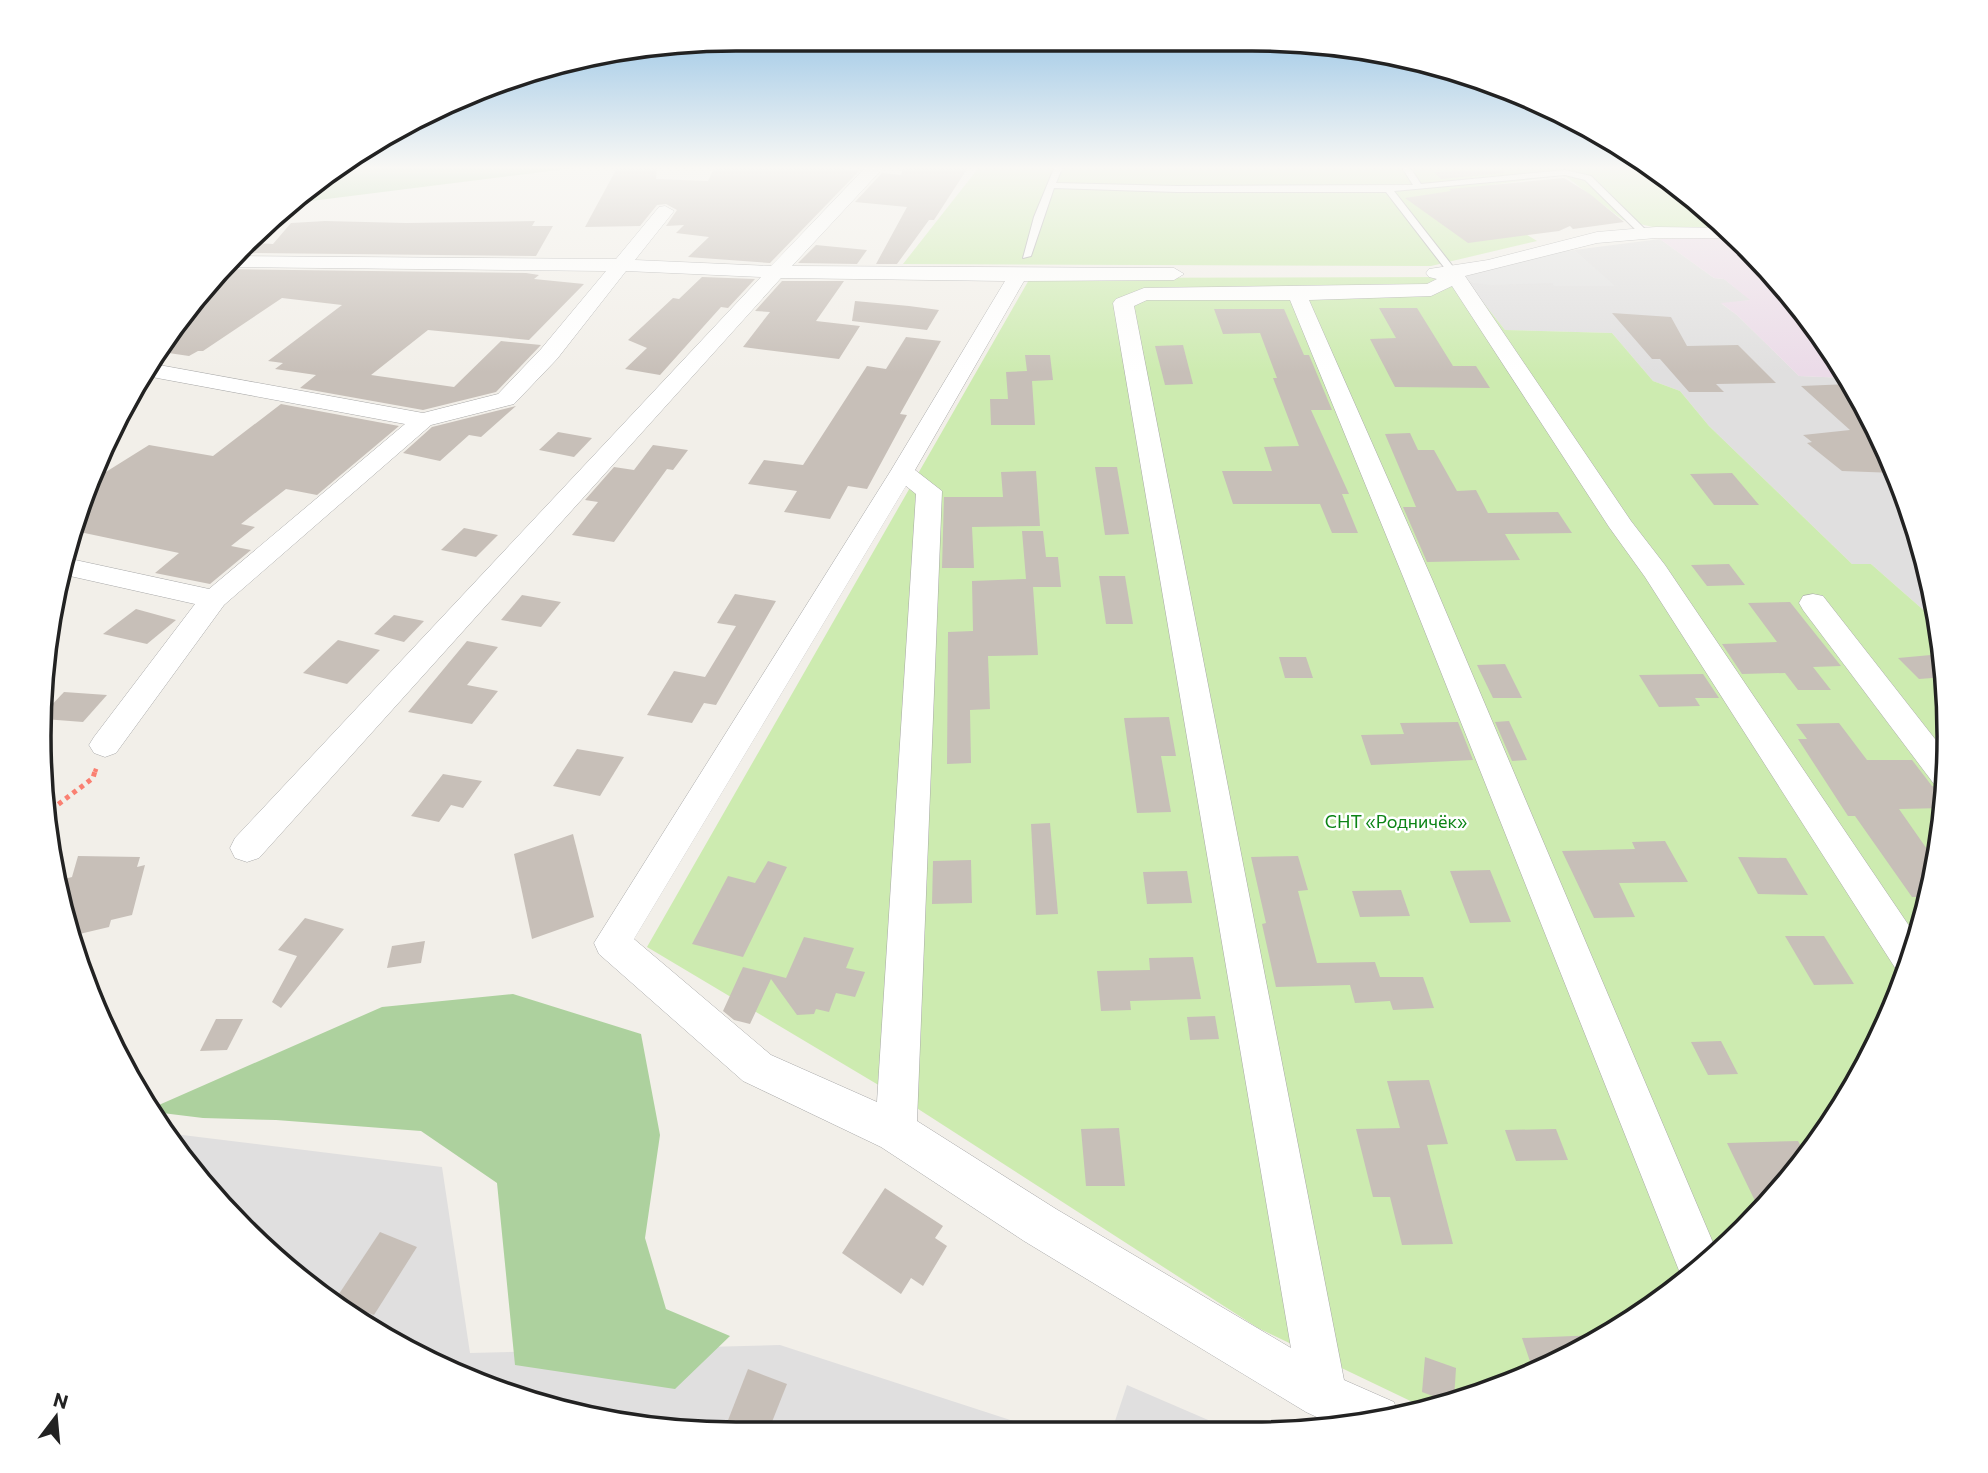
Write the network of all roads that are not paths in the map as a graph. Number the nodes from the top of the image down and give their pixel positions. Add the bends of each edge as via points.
1 (646, 235) edge
2 (812, 235) edge
3 (1033, 235) edge
4 (1423, 235) edge
5 (1637, 235) edge
6 (242, 262) edge
7 (621, 265) junction
8 (1022, 266) junction
9 (776, 272) junction
10 (1355, 273) dead end
11 (1452, 273) junction
12 (1187, 274) dead end
13 (1297, 294) junction
14 (157, 371) edge
15 (423, 420) junction
16 (902, 472) junction
17 (72, 567) edge
18 (214, 599) junction
19 (1813, 603) dead end
20 (105, 745) road end
21 (1936, 764) edge
22 (247, 848) dead end
23 (1903, 949) edge
24 (896, 1132) junction
25 (1696, 1259) edge
26 (1322, 1395) junction
27 (1361, 1413) edge

1 - 7 street
2 - 9 street
3 - 8 lane
4 - 11 lane
5 - 11 street via 1579,240
6 - 7 street
7 - 9 street
7 - 15 street via 550,354 506,399
8 - 9 street
8 - 12 street
8 - 16 street
9 - 22 street
10 - 11 street
11 - 13 street via 1431,290
11 - 23 street
13 - 25 street
13 - 26 street via 1144,294 1123,303
14 - 15 street
15 - 18 street
16 - 24 street via 929,491
16 - 24 street via 612,943 757,1068
17 - 18 street
18 - 20 street
19 - 21 street
24 - 26 street
26 - 27 street

